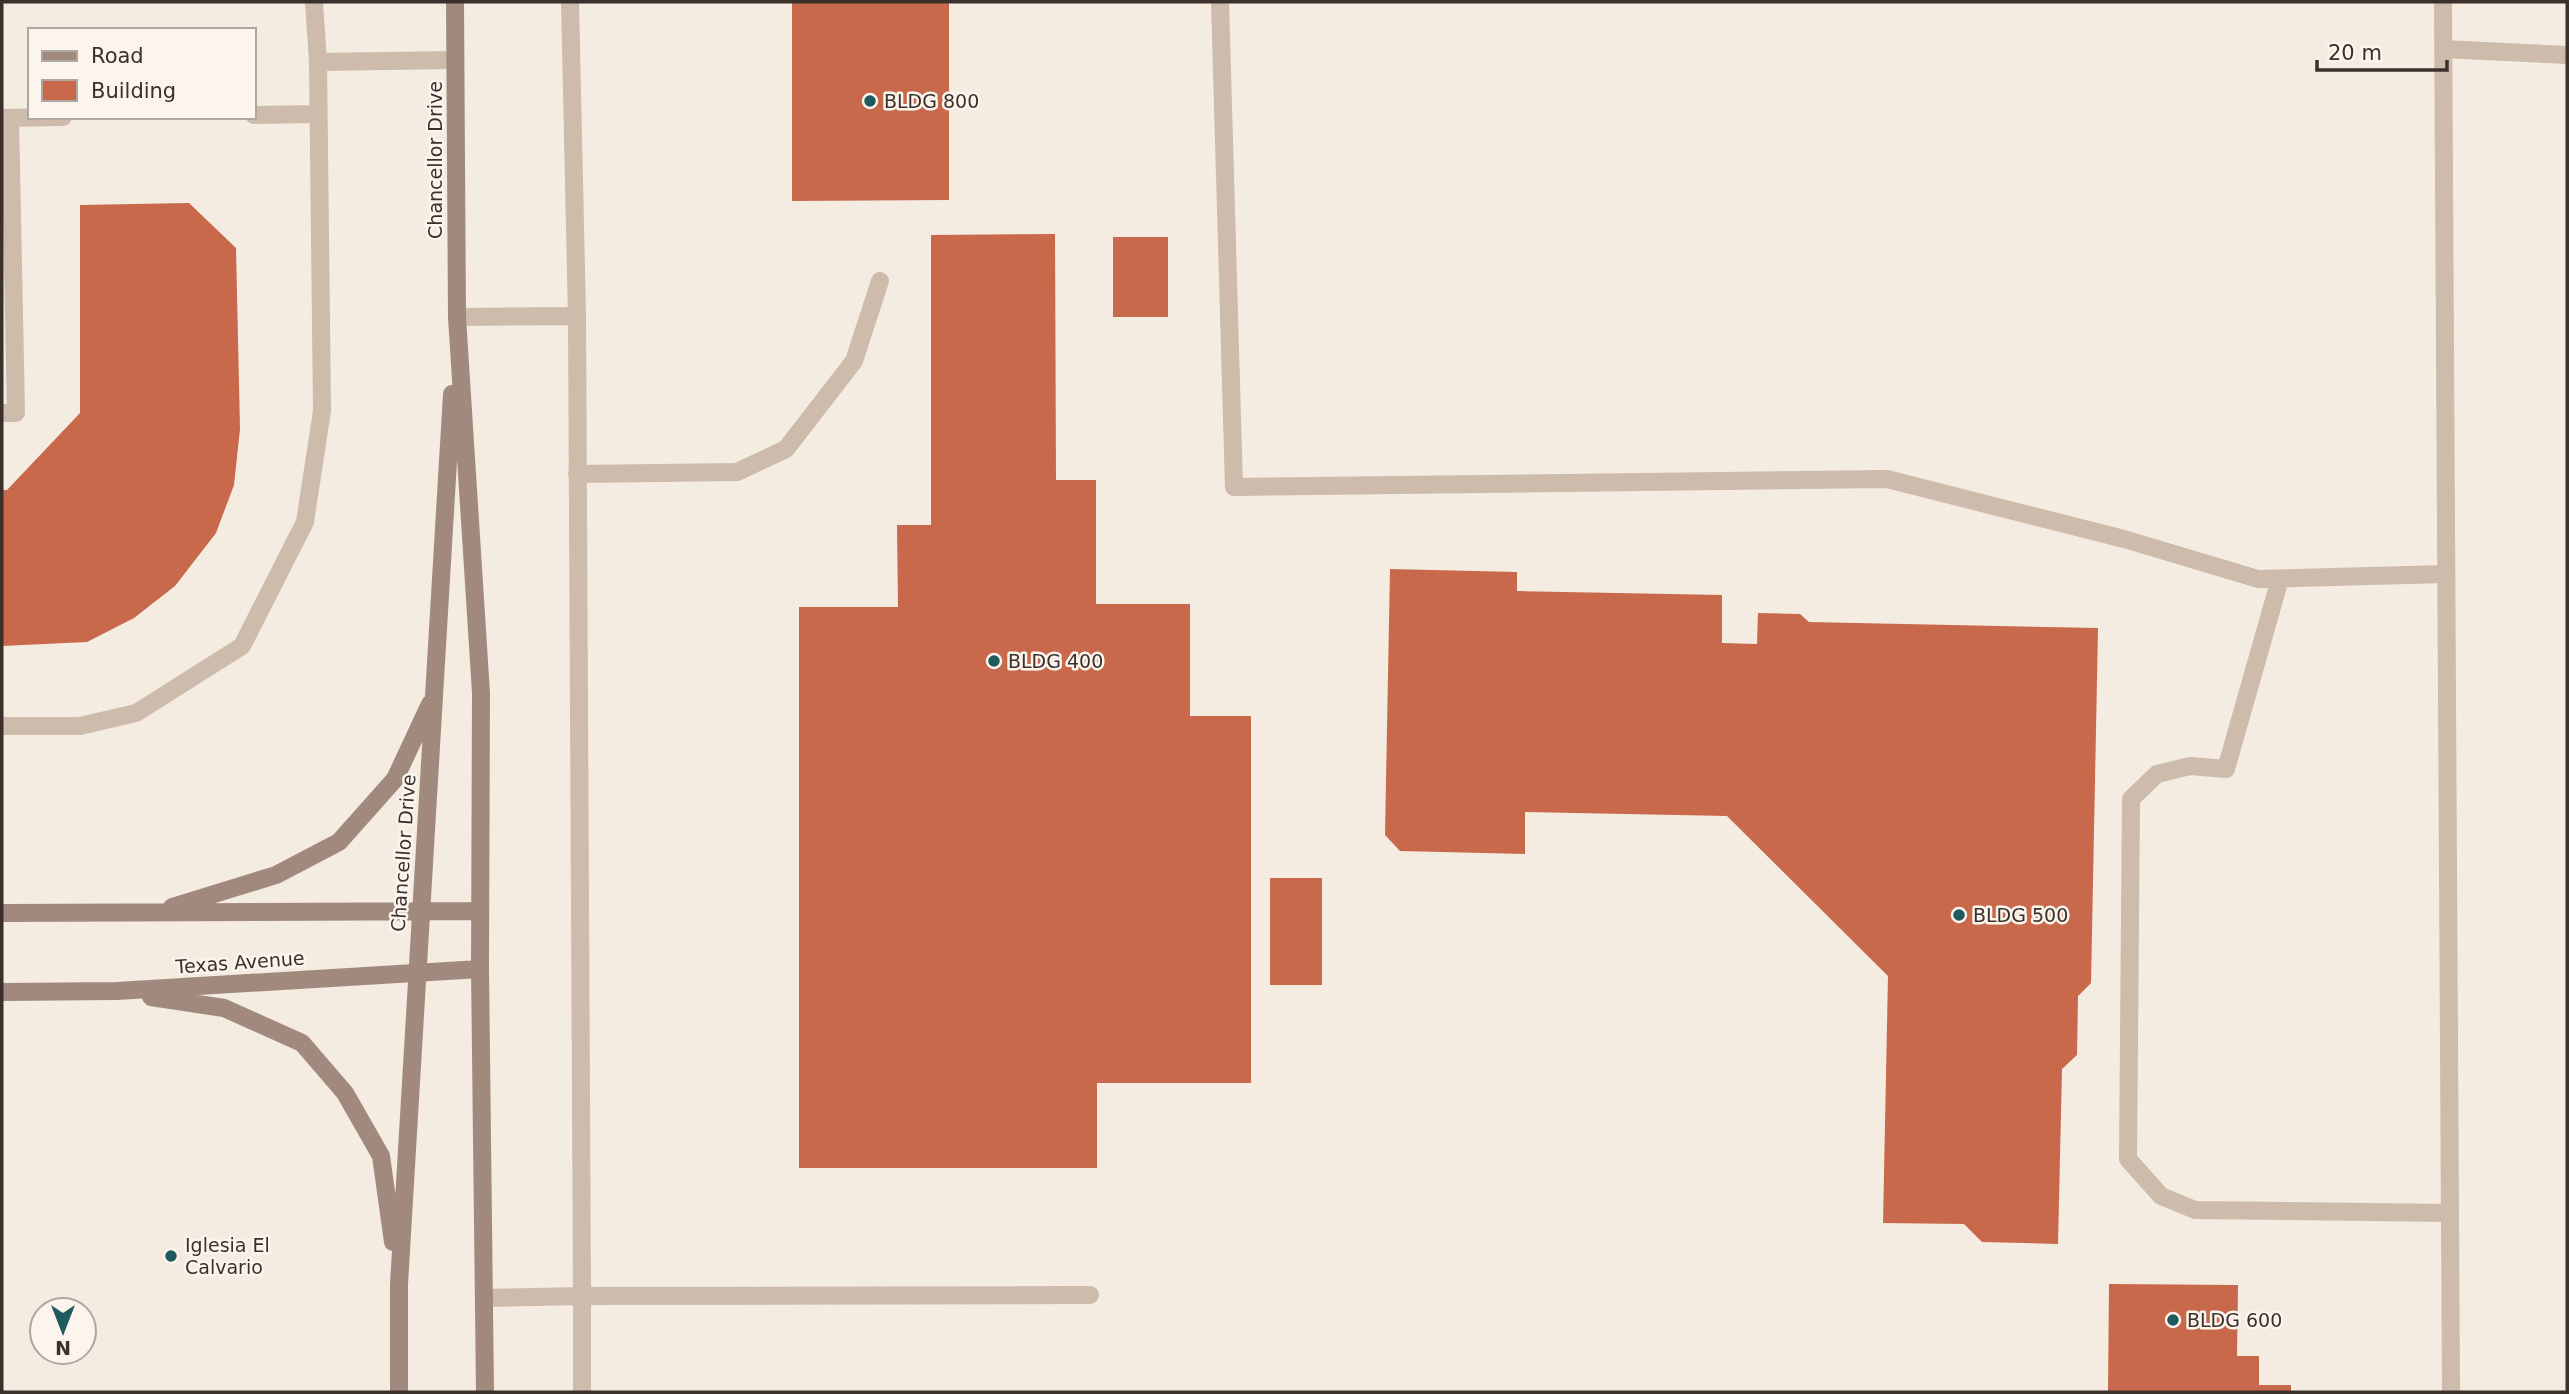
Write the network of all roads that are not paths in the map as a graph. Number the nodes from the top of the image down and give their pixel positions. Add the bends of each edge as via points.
1 (314, 2) edge
2 (455, 2) edge
3 (570, 2) edge
4 (1220, 2) edge
5 (2443, 2) edge
6 (2443, 49) junction
7 (2567, 55) edge
8 (455, 61) junction
9 (318, 62) junction
10 (317, 114) junction
11 (256, 115) edge
12 (6, 118) edge
13 (28, 118) edge
14 (880, 281) dead end
15 (577, 316) junction
16 (457, 317) junction
17 (2, 413) edge
18 (577, 474) junction
19 (2446, 573) junction
20 (2280, 579) junction
21 (435, 692) junction
22 (2, 726) edge
23 (419, 911) junction
24 (480, 911) junction
25 (2, 912) edge
26 (155, 912) junction
27 (480, 969) junction
28 (416, 972) junction
29 (117, 991) junction
30 (2, 992) edge
31 (2450, 1213) junction
32 (399, 1284) junction
33 (1090, 1295) dead end
34 (582, 1296) junction
35 (484, 1298) junction
36 (399, 1392) edge
37 (485, 1392) edge
38 (582, 1392) edge
39 (2451, 1392) edge

1 - 9 lane
2 - 8 street, Chancellor Drive
3 - 15 lane
4 - 20 lane via 1234,487 1887,479 2124,539 2258,579
5 - 6 lane
6 - 7 lane
6 - 19 lane
8 - 9 lane
8 - 16 street, Chancellor Drive
9 - 10 lane
10 - 11 lane
10 - 22 lane via 322,411 305,522 242,646 136,713 80,726
12 - 13 lane
12 - 17 lane via 16,413
14 - 18 lane via 854,361 786,449 737,472
15 - 16 lane
15 - 18 lane
16 - 21 street, Chancellor Drive
16 - 24 street, Chancellor Drive via 481,693
18 - 34 lane
19 - 20 lane
19 - 31 lane
20 - 31 lane via 2226,769 2190,766 2157,774 2131,799 2128,1159 2161,1196 2195,1210
21 - 23 street, Chancellor Drive
21 - 26 street via 395,779 339,842 276,875
23 - 24 street
23 - 26 street
23 - 28 street, Chancellor Drive
24 - 27 street, Chancellor Drive
25 - 26 street
27 - 28 street, Texas Avenue
27 - 35 street, Chancellor Drive
28 - 29 street, Texas Avenue
28 - 32 street, Chancellor Drive
29 - 30 street, Texas Avenue
29 - 32 street via 224,1008 302,1044 345,1093 382,1156
31 - 39 lane
32 - 36 street, Chancellor Drive
33 - 34 lane
34 - 35 lane
34 - 38 lane
35 - 37 street, Chancellor Drive

